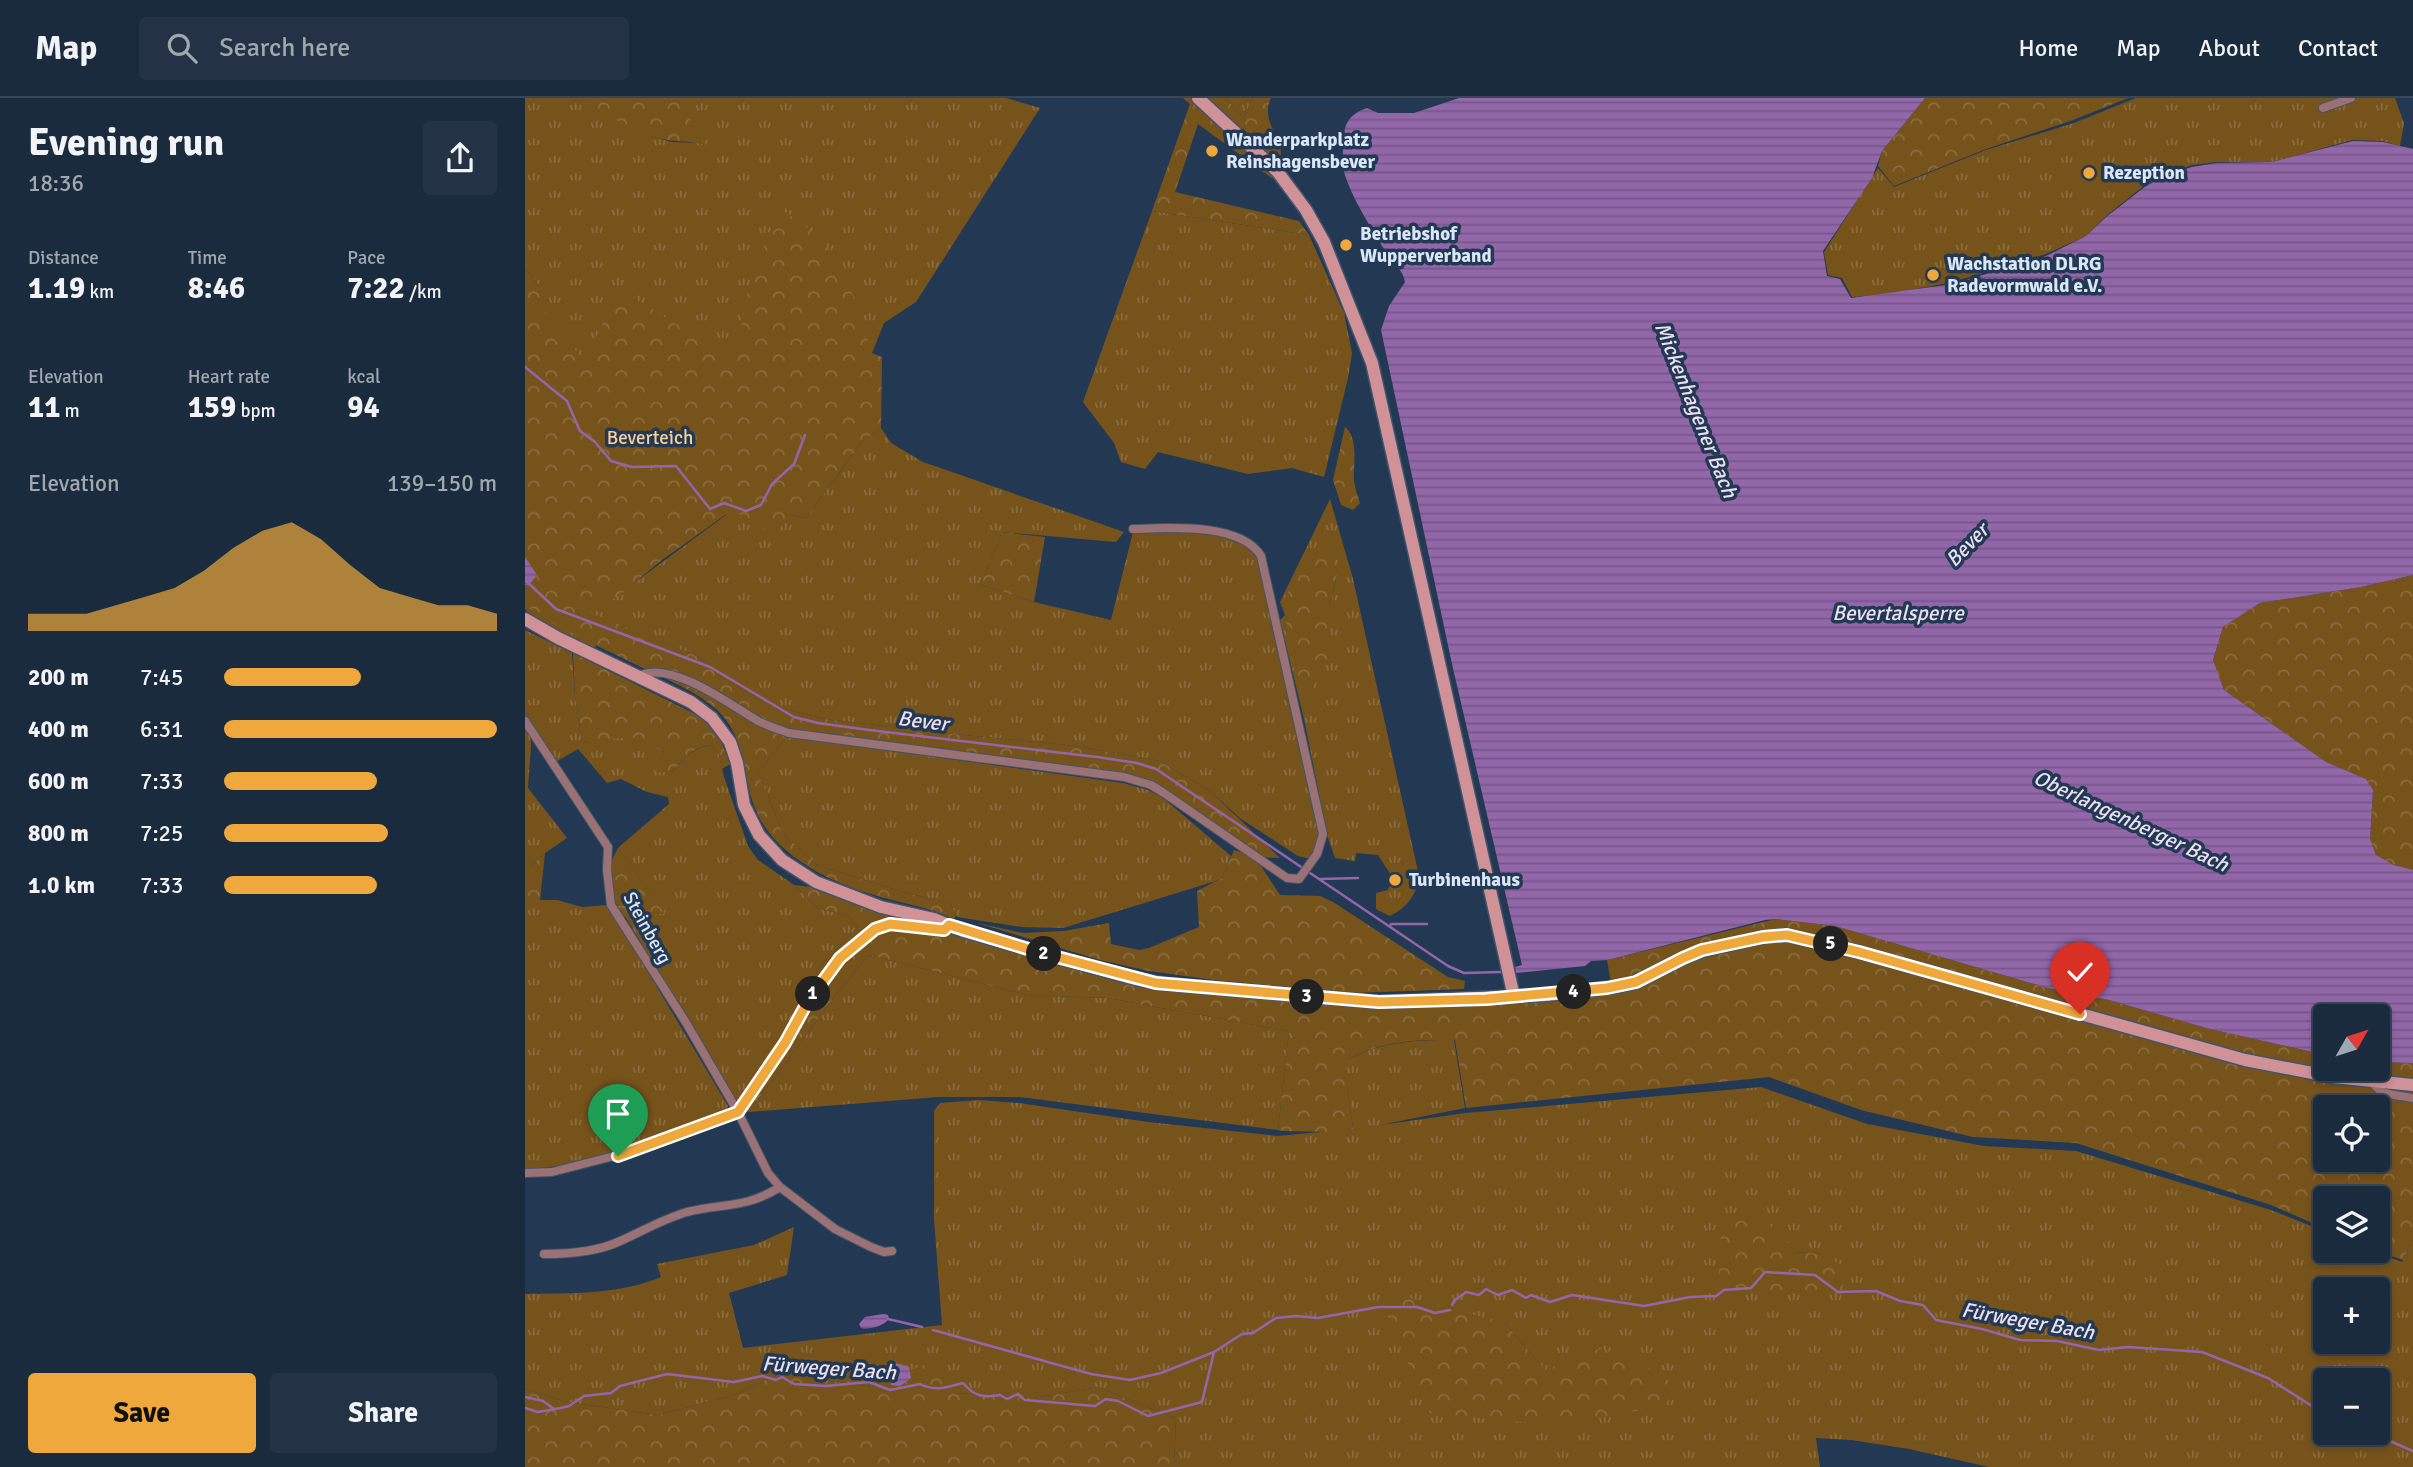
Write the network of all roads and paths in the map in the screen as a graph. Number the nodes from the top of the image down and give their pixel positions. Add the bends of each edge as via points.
1 (1198, 98) edge
2 (2351, 98) edge
3 (2323, 108) dead end
4 (1133, 529) dead end
5 (525, 619) edge
6 (641, 678) junction
7 (525, 721) edge
8 (949, 925) junction
9 (1514, 997) junction
10 (2313, 1072) edge
11 (2372, 1082) joint
12 (2413, 1084) edge
13 (2413, 1098) edge
14 (738, 1112) junction
15 (525, 1173) edge
16 (780, 1187) junction
17 (893, 1251) dead end
18 (544, 1254) dead end

1 - 9 street via 1277,171 1307,210 1373,363
2 - 3 street
4 - 6 street via 1219,532 1250,544 1261,556 1323,834 1311,864 1297,880 1287,878 1151,785 1124,777 789,733 678,678 654,671
5 - 6 street
6 - 8 street via 691,702 722,730 733,749 752,823 782,860 844,894
7 - 14 street, Steinberg via 608,847 611,905
8 - 9 street via 1156,983 1366,1002
8 - 14 street via 944,930 890,924 857,942 807,1003
9 - 10 street via 1621,986 1702,950 1787,935 1848,948 2245,1060
11 - 12 street
11 - 13 street via 2385,1094
14 - 15 street via 618,1156 552,1172
14 - 16 street, Steinberg via 768,1173
16 - 17 street, Steinberg via 835,1229 884,1252
16 - 18 street via 747,1203 671,1217 615,1244

